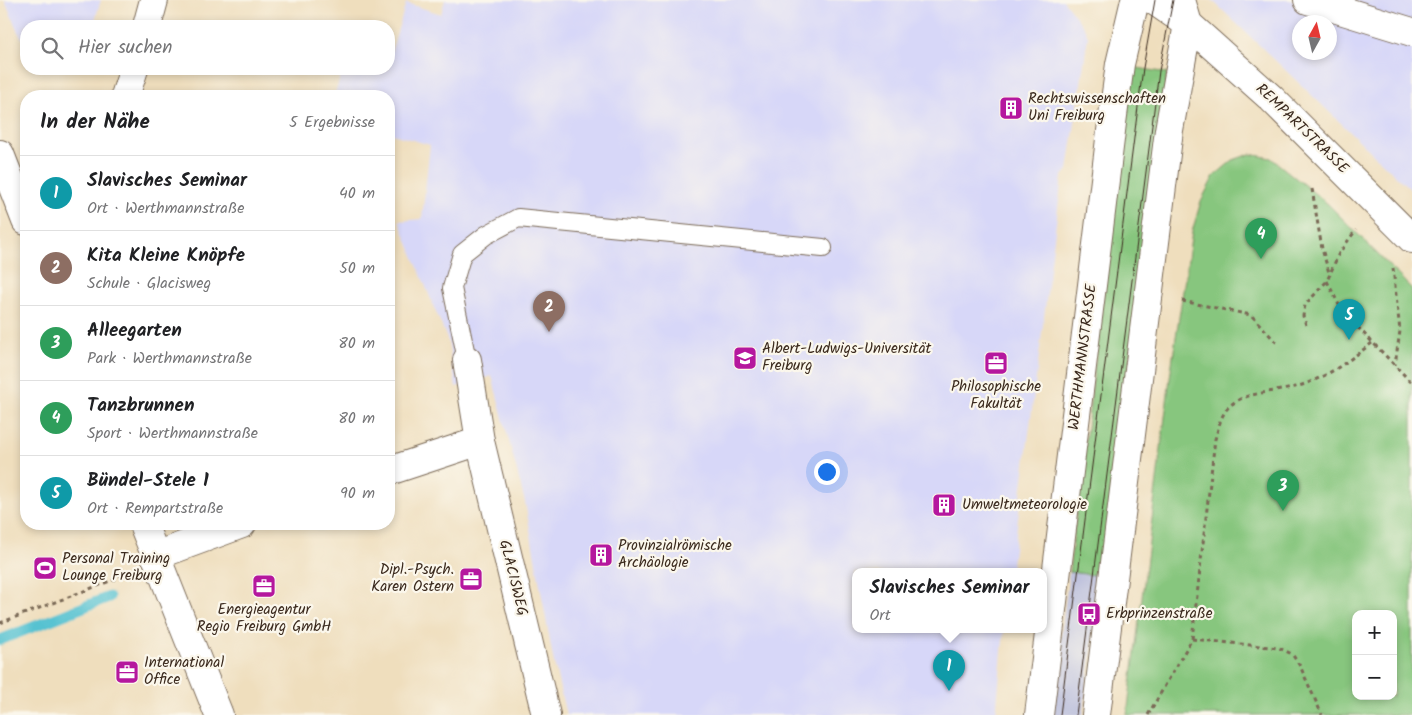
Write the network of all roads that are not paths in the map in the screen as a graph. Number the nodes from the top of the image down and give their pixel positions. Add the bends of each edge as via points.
1 (154, 0) edge
2 (1135, 0) edge
3 (1154, 0) edge
4 (1308, 0) edge
5 (1185, 12) edge
6 (149, 20) edge
7 (1412, 32) edge
8 (132, 75) edge
9 (126, 90) edge
10 (0, 154) edge
11 (20, 205) edge
12 (1412, 239) edge
13 (823, 248) dead end
14 (467, 360) joint
15 (480, 441) junction
16 (395, 469) edge
17 (145, 530) edge
18 (227, 530) edge
19 (156, 559) junction
20 (219, 715) edge
21 (546, 715) edge
22 (1039, 715) edge
23 (1096, 715) edge

1 - 6 street
2 - 22 street, WERTHMANNSTRASSE via 1120,64 1112,123
3 - 5 street, REMPARTSTRASSE
4 - 7 street
5 - 12 street, REMPARTSTRASSE
5 - 23 street
8 - 9 street
10 - 11 street
13 - 14 lane via 518,218 486,235 462,254 452,288
14 - 15 street, GLACISWEG
15 - 16 street
15 - 21 street, GLACISWEG
17 - 19 street
18 - 19 street
19 - 20 street

